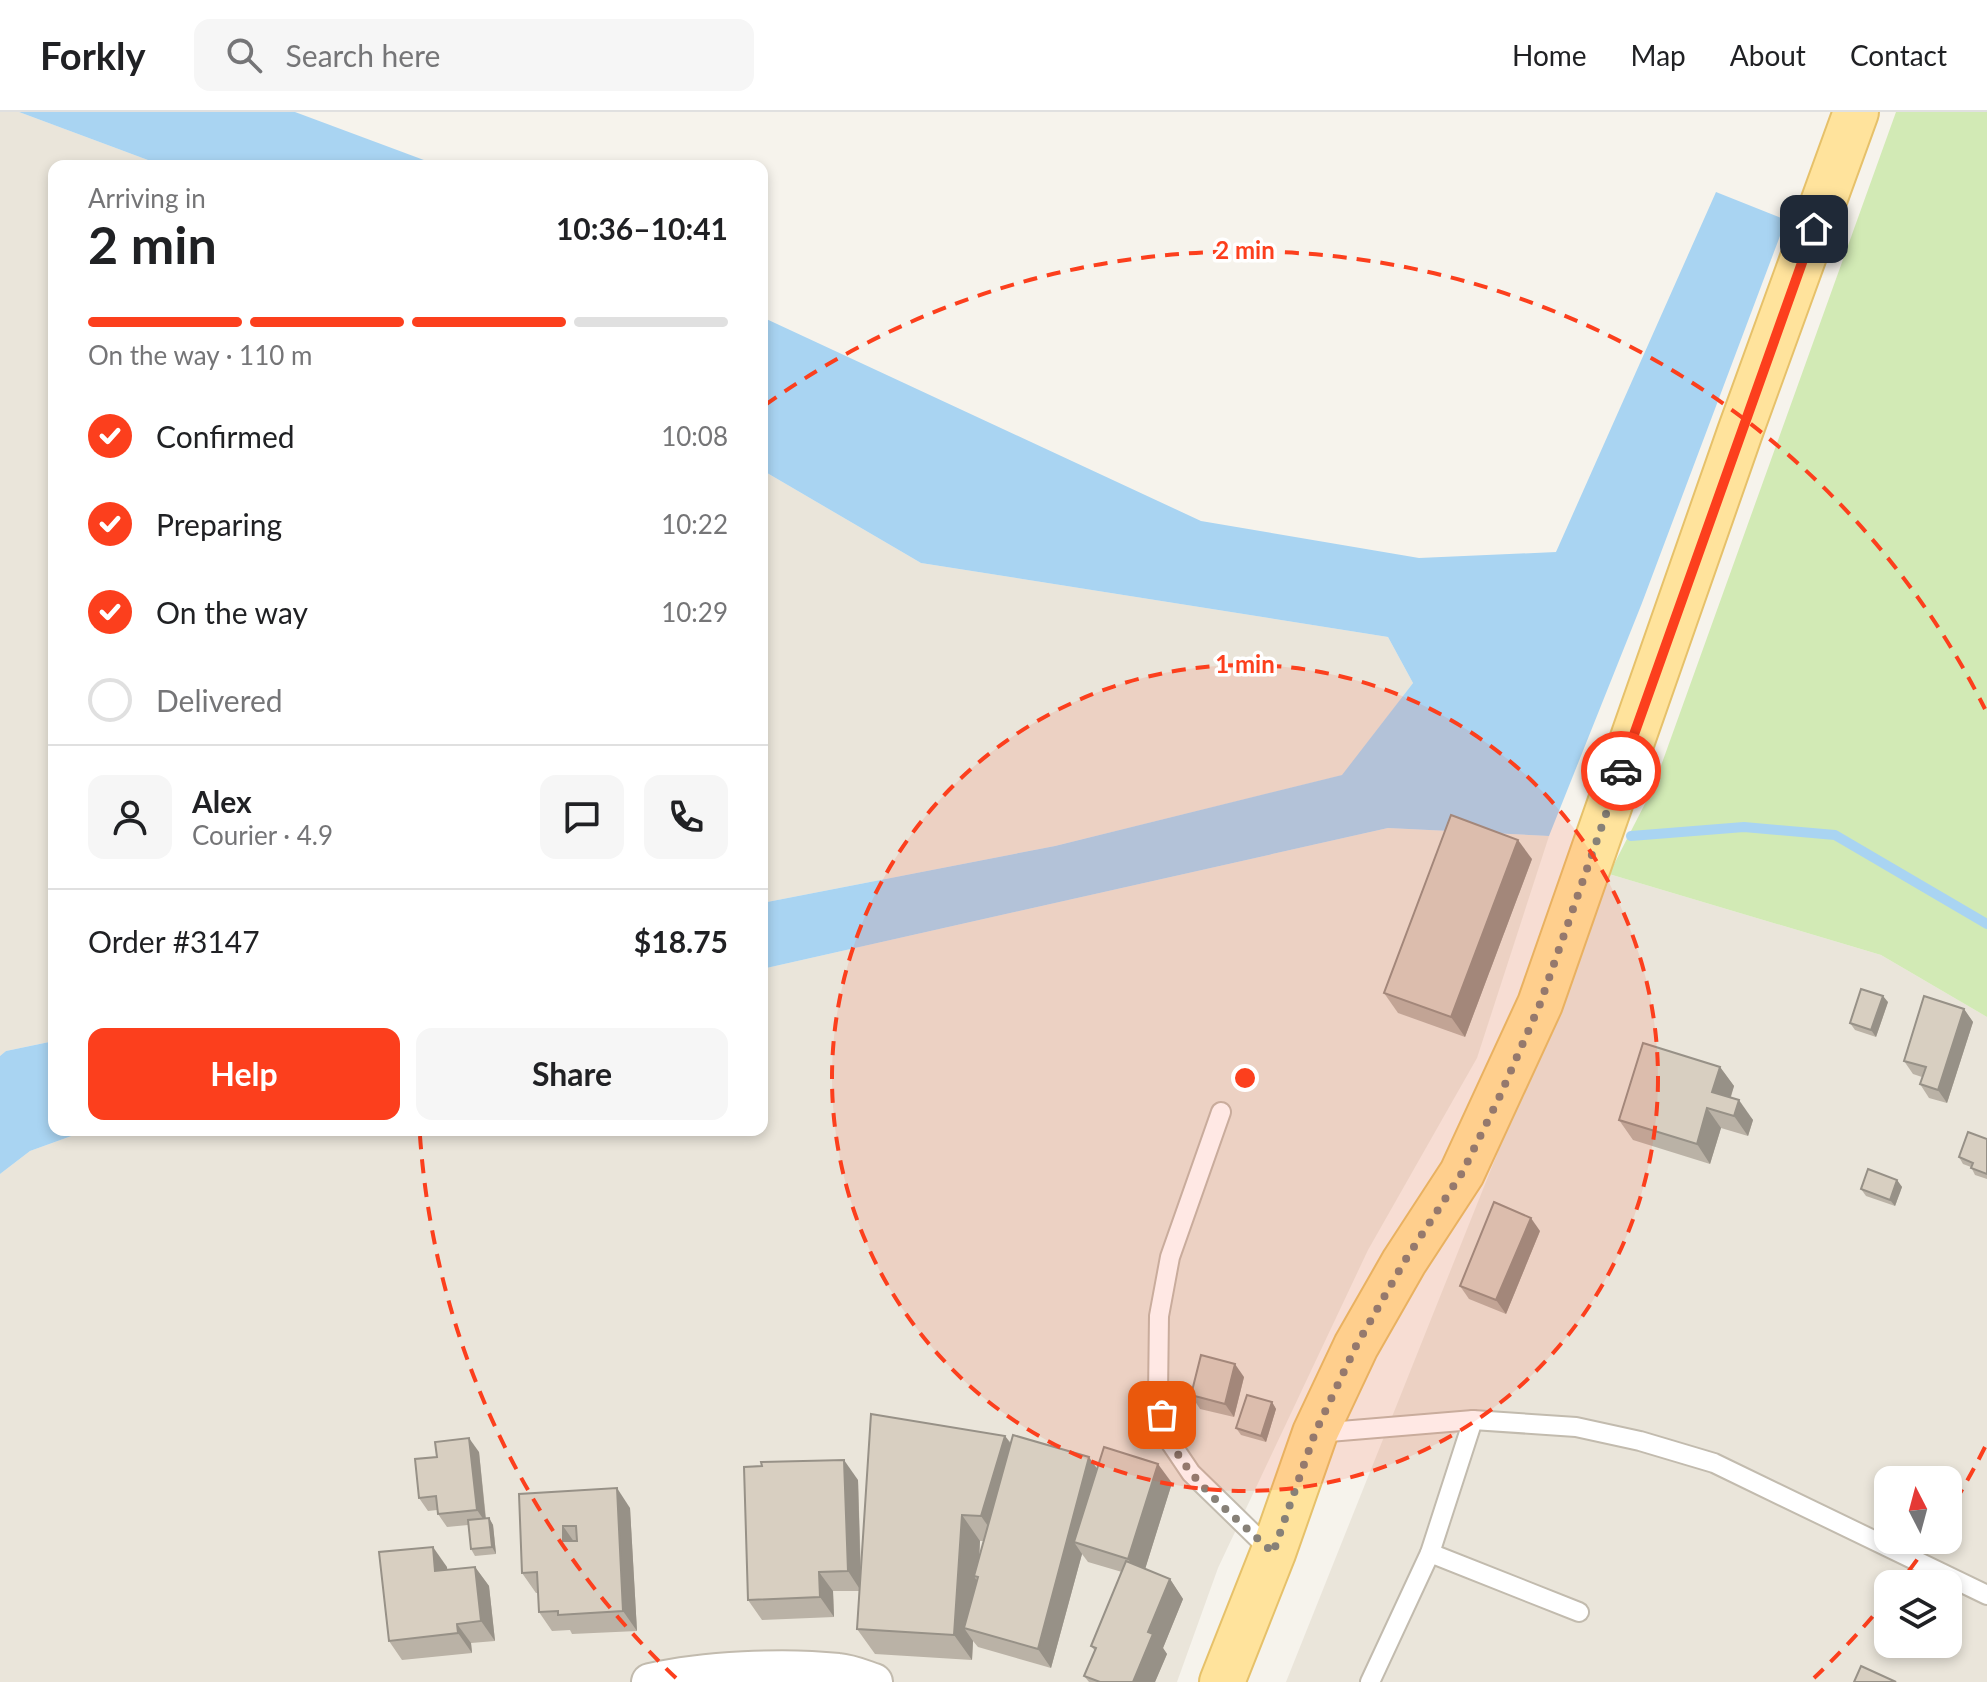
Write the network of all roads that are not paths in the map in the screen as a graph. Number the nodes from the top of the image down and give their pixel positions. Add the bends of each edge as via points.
1 (1856, 112) edge
2 (1221, 1112) dead end
3 (1473, 1420) junction
4 (1315, 1433) junction
5 (1273, 1553) junction
6 (1430, 1553) junction
7 (1987, 1595) edge
8 (1579, 1612) dead end
9 (650, 1682) edge
10 (874, 1682) edge
11 (1222, 1682) edge
12 (1370, 1682) edge

1 - 4 main road via 1540,1004 1462,1173 1356,1346
2 - 5 lane via 1170,1257 1159,1316 1158,1394 1166,1436 1191,1473
3 - 4 lane
3 - 6 lane
3 - 7 lane via 1576,1427 1714,1463
4 - 5 main road
5 - 11 main road
6 - 8 lane
6 - 12 lane
9 - 10 street via 761,1670 840,1672

